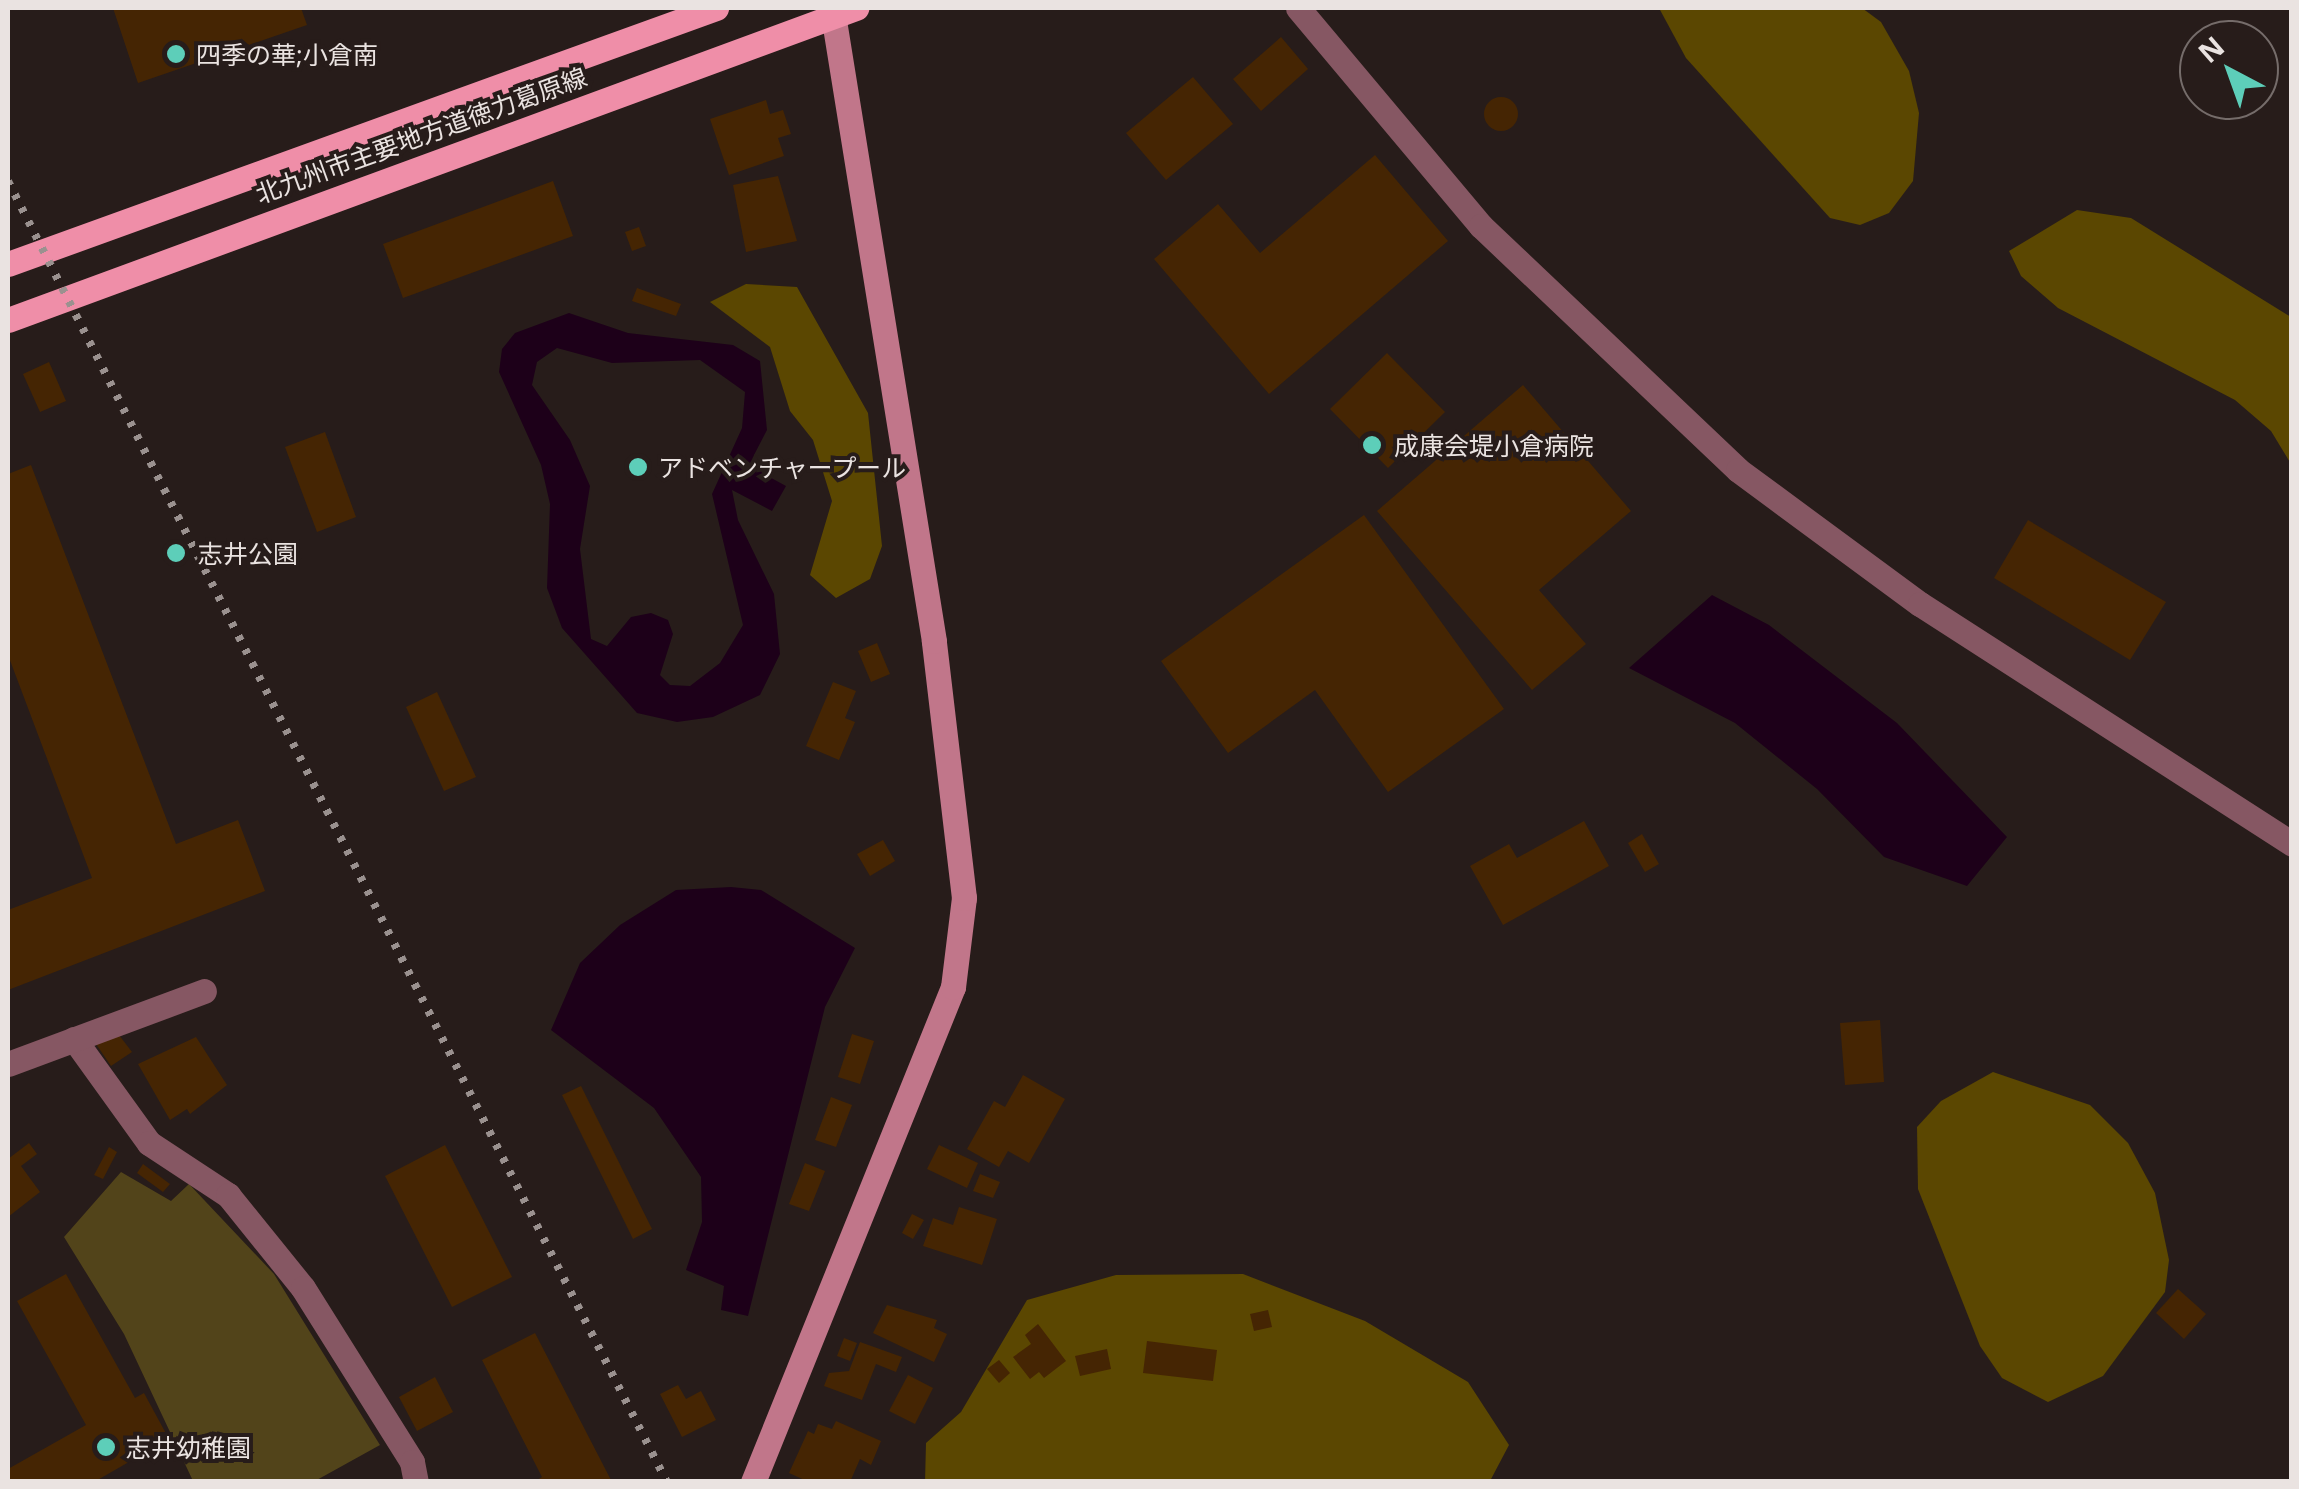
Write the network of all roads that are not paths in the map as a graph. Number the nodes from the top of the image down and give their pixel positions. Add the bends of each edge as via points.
1 (716, 8) edge
2 (1298, 8) edge
3 (840, 10) edge
4 (8, 264) edge
5 (8, 320) edge
6 (2292, 844) edge
7 (204, 991) dead end
8 (74, 1039) junction
9 (8, 1064) edge
10 (416, 1482) edge
11 (752, 1482) edge

1 - 4 main road, 北九州市主要地方道徳力葛原線
2 - 6 street via 1482,226 1738,470 1920,604
3 - 5 main road, 北九州市主要地方道徳力葛原線
3 - 11 street via 934,641 964,898 952,988
7 - 8 street
8 - 9 street
8 - 10 street via 149,1143 228,1194 303,1288 412,1462

